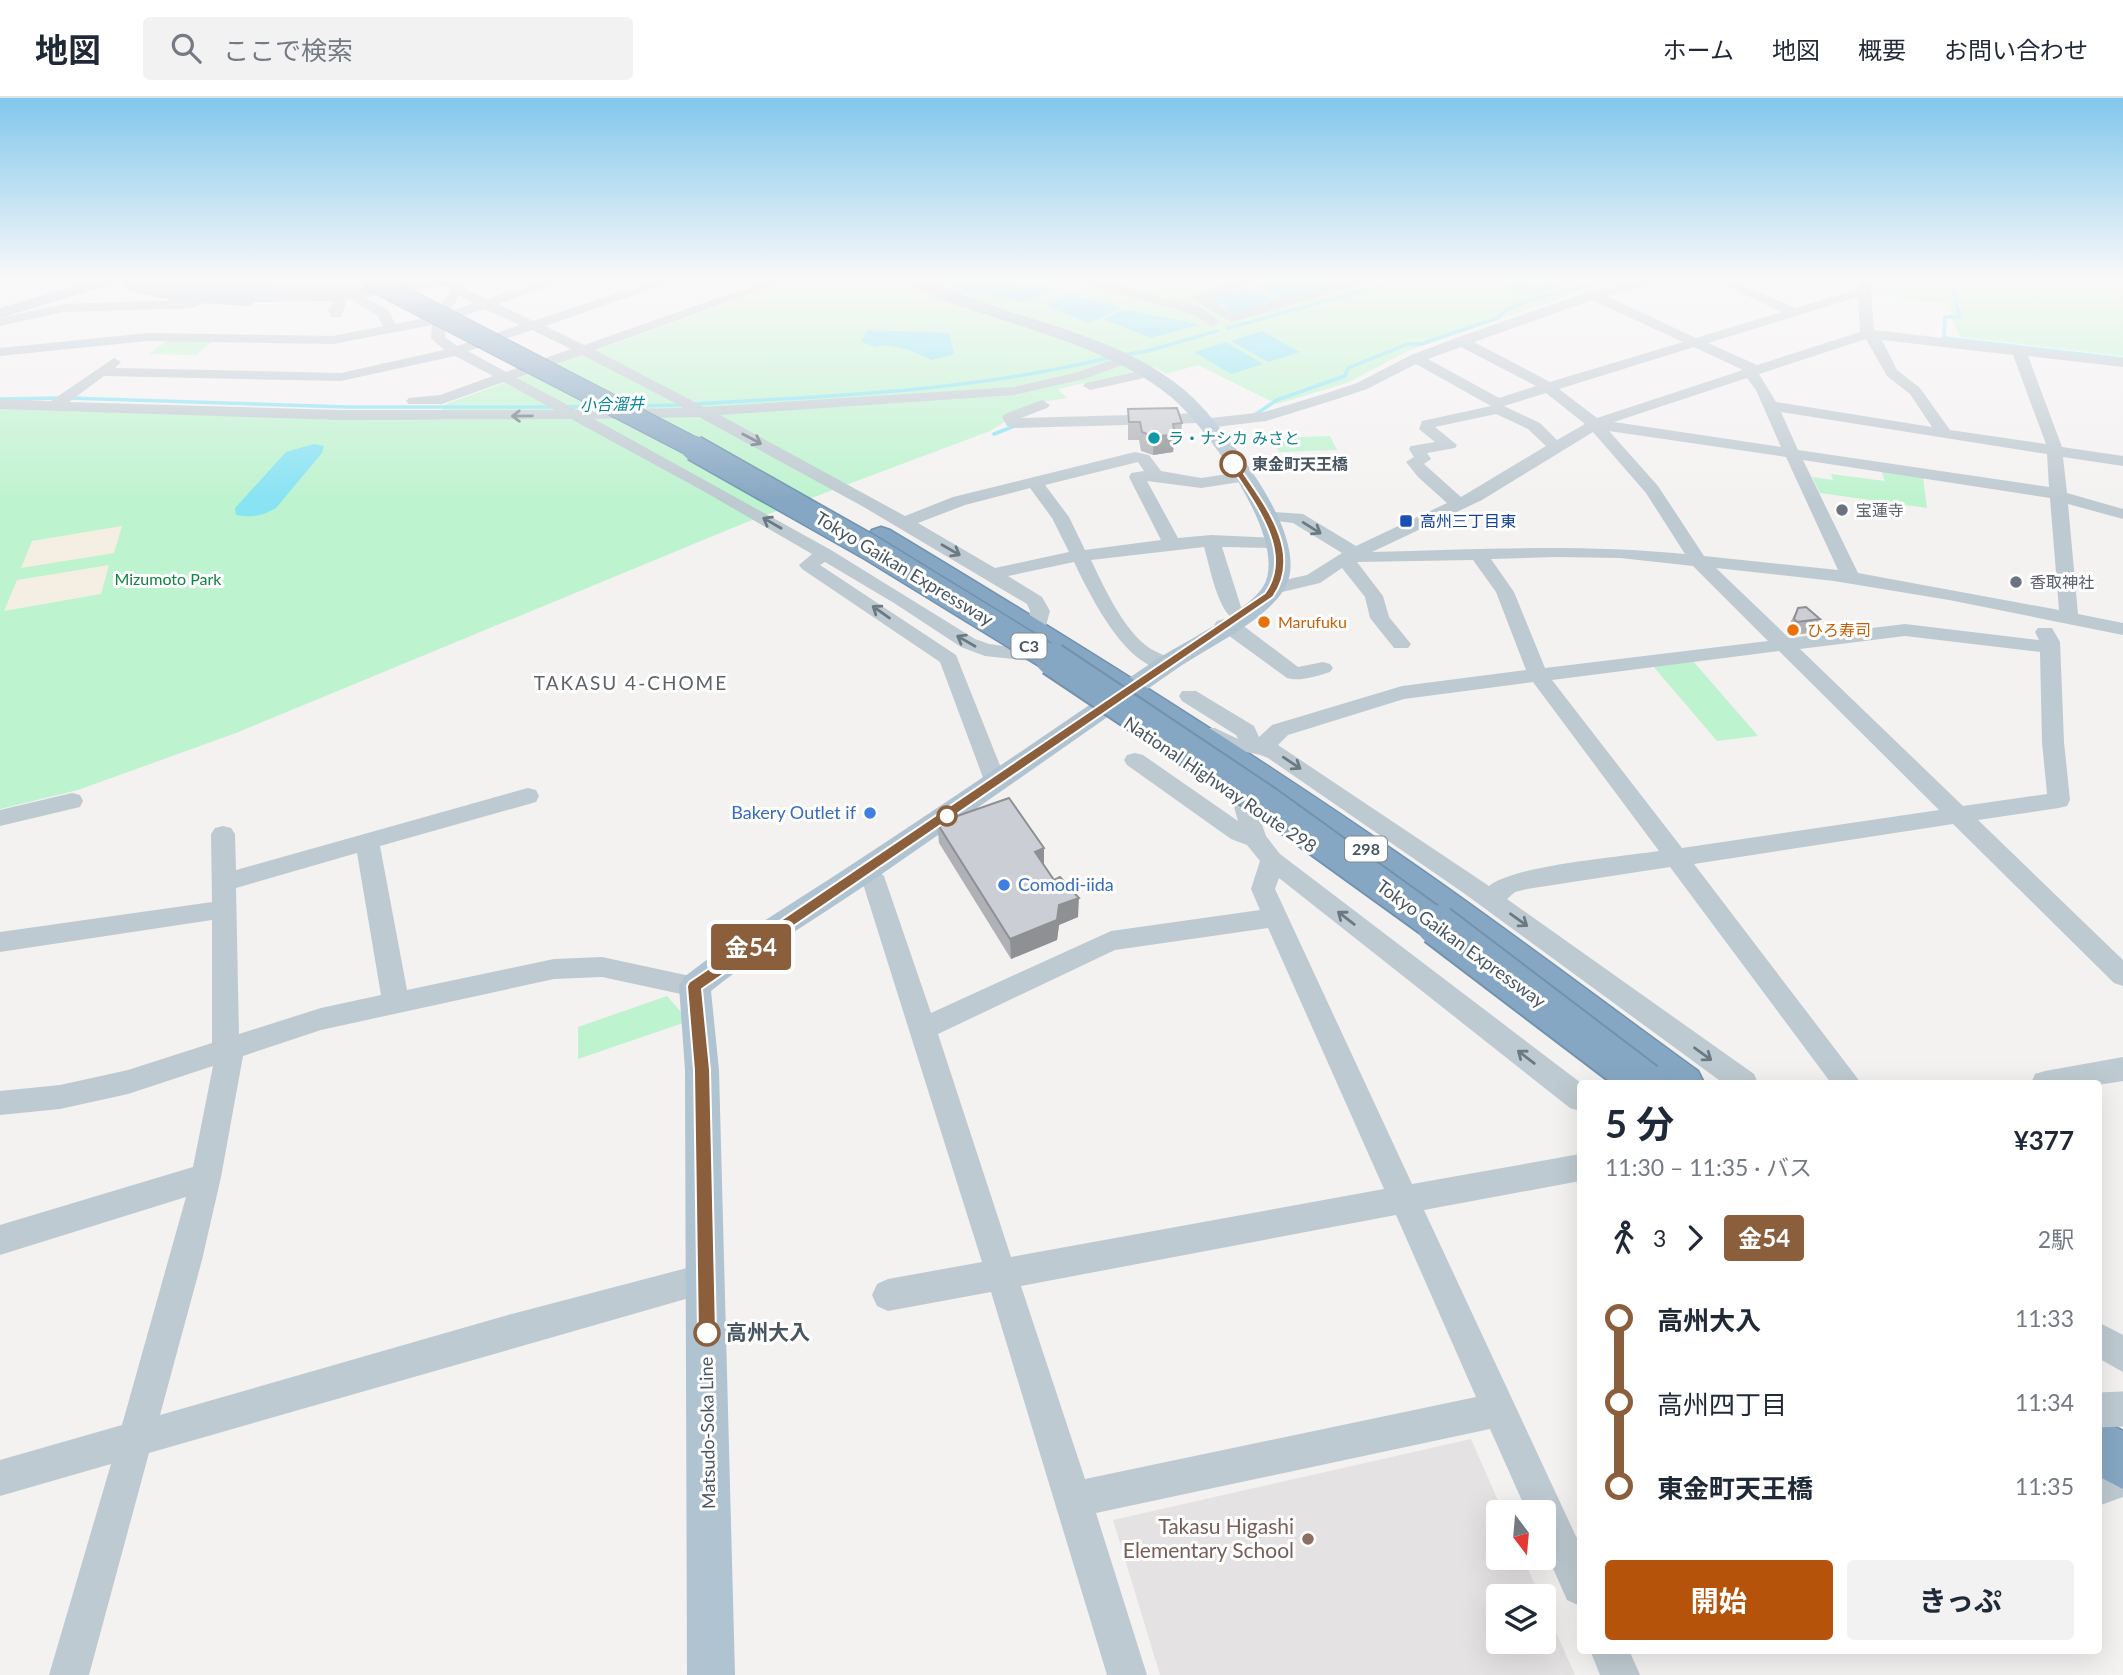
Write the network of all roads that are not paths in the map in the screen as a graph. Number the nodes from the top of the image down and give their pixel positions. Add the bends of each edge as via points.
1 (127, 353) edge
2 (255, 353) edge
3 (392, 353) edge
4 (426, 353) edge
5 (459, 353) edge
6 (483, 353) edge
7 (491, 353) edge
8 (530, 353) edge
9 (554, 353) edge
10 (577, 353) edge
11 (589, 353) edge
12 (1107, 353) edge
13 (1430, 353) edge
14 (1483, 353) edge
15 (1661, 353) edge
16 (1716, 353) edge
17 (1810, 353) edge
18 (1881, 353) edge
19 (2019, 353) edge
20 (2039, 353) edge
21 (399, 354) junction
22 (1116, 356) junction
23 (1416, 358) junction
24 (2123, 363) edge
25 (1753, 371) junction
26 (101, 372) junction
27 (1148, 373) junction
28 (229, 374) junction
29 (506, 377) junction
30 (1090, 386) dead end
31 (1549, 387) junction
32 (211, 390) dead end
33 (71, 394) junction
34 (0, 395) edge
35 (0, 404) edge
36 (55, 405) junction
37 (688, 405) junction
38 (1042, 405) dead end
39 (423, 406) junction
40 (1770, 406) junction
41 (568, 409) junction
42 (1205, 421) junction
43 (1597, 424) junction
44 (1945, 434) junction
45 (1555, 446) junction
46 (2055, 450) junction
47 (1791, 454) junction
48 (2123, 461) edge
49 (1153, 475) junction
50 (1241, 477) junction
51 (1034, 482) junction
52 (2059, 495) junction
53 (1459, 504) junction
54 (2123, 514) edge
55 (1266, 515) junction
56 (892, 529) junction
57 (1211, 540) junction
58 (1171, 543) junction
59 (1278, 543) junction
60 (825, 554) junction
61 (1479, 555) junction
62 (1079, 556) junction
63 (1350, 557) junction
64 (1698, 561) junction
65 (994, 575) junction
66 (1850, 577) junction
67 (1274, 587) junction
68 (2036, 612) junction
69 (2069, 617) junction
70 (1232, 621) junction
71 (2123, 629) edge
72 (1035, 642) junction
73 (1401, 644) dead end
74 (1786, 645) junction
75 (2050, 647) junction
76 (1166, 664) junction
77 (1323, 668) dead end
78 (1538, 675) junction
79 (1119, 698) junction
80 (1186, 710) junction
81 (1257, 746) junction
82 (1135, 760) dead end
83 (996, 783) junction
84 (528, 796) dead end
85 (1242, 796) junction
86 (72, 801) dead end
87 (1960, 816) junction
88 (2, 820) edge
89 (223, 834) dead end
90 (367, 841) junction
91 (1264, 849) junction
92 (1676, 858) junction
93 (863, 872) junction
94 (224, 882) junction
95 (1490, 899) junction
96 (225, 909) junction
97 (1275, 917) junction
98 (0, 942) edge
99 (2123, 976) edge
100 (695, 986) junction
101 (396, 1003) junction
102 (922, 1029) junction
103 (228, 1048) junction
104 (2123, 1069) edge
105 (1627, 1080) edge
106 (1641, 1080) edge
107 (1661, 1080) edge
108 (1680, 1080) edge
109 (1740, 1080) edge
110 (1845, 1080) edge
111 (2062, 1080) edge
112 (1577, 1097) edge
113 (0, 1103) edge
114 (1577, 1168) edge
115 (206, 1177) junction
116 (1404, 1200) junction
117 (0, 1240) edge
118 (1002, 1274) junction
119 (706, 1279) junction
120 (888, 1295) dead end
121 (2102, 1341) edge
122 (2123, 1354) edge
123 (2102, 1404) edge
124 (2123, 1409) edge
125 (1498, 1410) junction
126 (2102, 1410) edge
127 (2123, 1420) edge
128 (2102, 1431) edge
129 (138, 1437) junction
130 (2113, 1467) edge
131 (0, 1478) edge
132 (1074, 1500) junction
133 (1577, 1581) edge
134 (1611, 1654) edge
135 (69, 1675) edge
136 (711, 1675) edge
137 (1126, 1675) edge
138 (1620, 1675) edge

1 - 26 street
2 - 28 street
3 - 21 street
4 - 21 street
5 - 29 street
6 - 72 highway, National Highway Route 298 / 298 via 646,430
7 - 106 highway, Tokyo Gaikan Expressway / C3, bridge via 666,431 875,550 1003,630 1251,791
8 - 107 highway, Tokyo Gaikan Expressway / C3 via 892,552 1124,694 1397,884
9 - 56 highway, National Highway Route 298 / 298
10 - 29 street
11 - 37 street
12 - 22 main road
13 - 23 street
14 - 31 street
15 - 31 street
16 - 25 street
17 - 25 street
18 - 44 street via 1892,373 1915,391
19 - 46 street
20 - 24 street
21 - 28 street via 341,377
21 - 39 street
22 - 27 main road
22 - 37 street via 963,384
22 - 37 street via 1079,376 1014,391
23 - 31 street via 1497,403
23 - 42 street via 1362,387 1266,416
25 - 40 street
25 - 43 street
26 - 28 street
26 - 33 street
27 - 30 street
27 - 42 main road via 1178,393
28 - 32 street
29 - 39 street
29 - 41 street
31 - 43 street
33 - 34 street
33 - 36 street
33 - 39 street
35 - 36 street
36 - 39 street via 340,415
37 - 41 street
37 -> 56 street
38 - 42 street via 1010,418 1013,423
41 -> 39 street via 465,415
40 - 44 street
40 - 47 street
60 -> 41 street
42 - 50 main road
43 - 45 street
43 - 47 street
43 - 64 street via 1680,526
44 - 46 street
45 - 53 street
45 - 53 street via 1534,426 1498,409 1428,424 1427,429 1449,445 1417,449 1423,459 1414,462 1426,478
46 - 48 street
46 - 52 street
47 - 52 street
47 - 66 street
49 - 50 street via 1200,483
49 - 51 street via 1143,458 1135,457
49 - 58 street via 1137,477
50 - 55 main road
51 - 56 street via 958,502
51 - 62 street via 1060,517
52 - 54 street
52 - 69 street
53 - 63 street
55 - 59 main road
55 -> 63 street via 1297,519
56 -> 65 street
56 - 72 highway, National Highway Route 298 / 298
57 - 58 street
57 - 59 street
57 - 70 street via 1233,608
58 - 62 street
59 - 67 main road via 1280,565
72 -> 60 street via 985,650 968,643
83 -> 60 street via 949,659 808,565
61 - 63 street
61 - 64 street via 1620,553
61 - 78 street via 1505,592
62 - 65 street
62 - 76 street via 1107,611 1140,651
63 - 67 street via 1313,579
63 - 73 street via 1374,597 1380,618
64 - 66 street
64 - 74 street
65 - 72 street via 1035,601 1040,611
66 - 68 street
67 - 70 main road via 1260,603
68 - 69 street
68 - 75 street
69 - 71 street
70 - 76 main road
70 - 77 street via 1238,631 1294,674
72 - 79 highway, National Highway Route 298 / 298
74 - 75 street via 1914,630
74 - 78 street
74 - 87 street
75 - 87 street via 2059,800
76 - 79 main road
78 - 81 street via 1402,693 1280,730
78 - 92 street
79 - 80 highway, National Highway Route 298 / 298
79 - 83 main road
79 - 85 highway, National Highway Route 298 / 298
80 - 81 street via 1235,746
80 - 108 highway, National Highway Route 298 / 298
81 -> 95 street
82 - 91 street
83 - 93 main road
84 - 90 street
85 - 91 street
85 - 105 highway, National Highway Route 298 / 298
86 - 88 street
87 - 92 street
87 - 99 street
89 - 94 street
90 - 94 street
90 - 101 street
91 - 97 street via 1263,889
112 -> 91 street
92 - 95 street via 1527,880 1507,885
92 - 110 street
93 - 100 main road
93 - 102 street via 875,882
94 - 96 street
95 -> 109 street
96 - 98 street
96 - 103 street
97 - 102 street via 1111,941
97 - 116 street
100 - 101 street via 630,971 580,966
100 - 119 main road, Matsudo-Soka Line via 702,1070
101 - 103 street via 321,1019
102 - 118 street
103 - 113 street via 128,1082 60,1097
103 - 115 street
104 - 111 street
114 - 116 street
115 - 117 street
115 - 129 street
116 - 118 street
116 - 125 street
118 - 120 street
118 - 132 street
119 - 129 street
119 - 136 main road, Matsudo-Soka Line
121 - 122 street
123 - 127 highway
124 - 126 street, bridge
125 - 132 street
125 - 133 street
128 - 130 highway
129 - 131 street
129 - 135 street
132 - 137 street
134 - 138 street

